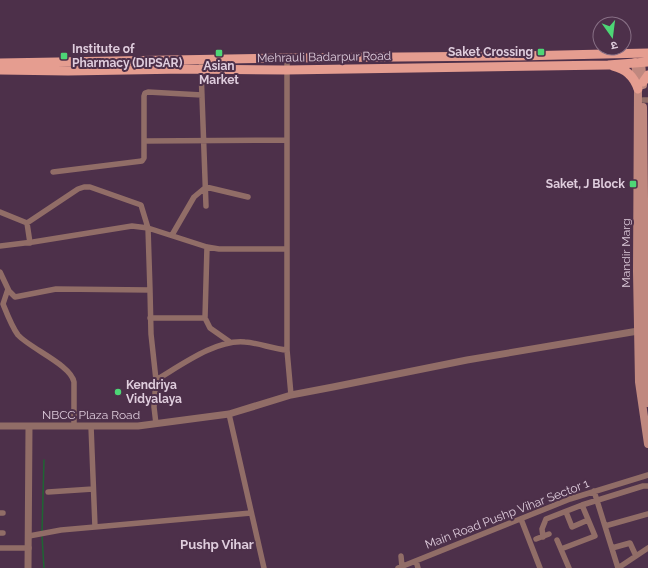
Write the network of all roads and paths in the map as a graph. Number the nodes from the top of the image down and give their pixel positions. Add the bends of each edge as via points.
1 (648, 53) edge
2 (518, 56) junction
3 (287, 58) junction
4 (640, 60) edge
5 (0, 63) edge
6 (202, 64) junction
7 (608, 65) junction
8 (518, 66) junction
9 (0, 70) edge
10 (286, 70) junction
11 (643, 82) edge
12 (202, 95) junction
13 (646, 100) edge
14 (286, 140) junction
15 (204, 141) junction
16 (144, 142) junction
17 (53, 172) dead end
18 (206, 186) junction
19 (646, 192) edge
20 (248, 197) dead end
21 (206, 206) dead end
22 (0, 212) edge
23 (646, 219) edge
24 (27, 223) junction
25 (148, 228) junction
26 (172, 235) junction
27 (30, 243) junction
28 (0, 246) edge
29 (207, 247) junction
30 (286, 249) junction
31 (647, 270) edge
32 (0, 272) edge
33 (8, 289) junction
34 (150, 290) junction
35 (150, 318) junction
36 (205, 318) junction
37 (638, 331) junction
38 (230, 342) junction
39 (287, 350) junction
40 (647, 357) edge
41 (156, 380) junction
42 (645, 382) edge
43 (291, 396) junction
44 (648, 403) edge
45 (229, 414) junction
46 (156, 424) junction
47 (0, 426) edge
48 (30, 426) junction
49 (74, 426) junction
50 (91, 426) junction
51 (648, 444) edge
52 (648, 475) edge
53 (648, 486) edge
54 (93, 489) junction
55 (594, 491) junction
56 (48, 492) dead end
57 (597, 500) junction
58 (582, 505) junction
59 (566, 512) junction
60 (251, 513) junction
61 (648, 514) edge
62 (521, 519) junction
63 (588, 520) junction
64 (605, 526) junction
65 (95, 527) junction
66 (550, 534) dead end
67 (29, 536) junction
68 (543, 537) junction
69 (536, 539) dead end
70 (557, 540) dead end
71 (0, 548) edge
72 (28, 548) junction
73 (612, 548) junction
74 (648, 548) edge
75 (561, 549) junction
76 (400, 556) dead end
77 (636, 556) junction
78 (416, 561) junction
79 (400, 567) edge
80 (28, 568) edge
81 (264, 568) edge
82 (418, 568) edge
83 (540, 568) edge
84 (569, 568) edge
85 (618, 568) edge

1 - 4 main road
2 - 3 main road, Mehrauli Badarpur Road
2 - 4 main road, Mehrauli Badarpur Road
2 - 8 main road
3 - 6 main road, Mehrauli Badarpur Road
3 - 10 street
4 - 7 main road, Mehrauli Badarpur Road
4 - 11 main road, Mandir Marg
5 - 6 main road, Mehrauli Badarpur Road
6 - 9 main road, Mehrauli Badarpur Road via 68,71
6 - 10 main road, Mehrauli Badarpur Road
6 - 12 street
7 - 8 main road, Mehrauli Badarpur Road
7 - 11 main road via 628,72 635,81
8 - 10 main road, Mehrauli Badarpur Road
10 - 14 street
11 - 13 main road, Mandir Marg
11 - 37 main road, Mandir Marg
12 - 15 street
12 - 16 street via 145,93
13 - 19 main road, Mandir Marg
14 - 15 street
14 - 30 street
15 - 16 street
15 - 18 street
16 - 17 street via 142,161
18 - 20 street
18 - 21 street
18 - 26 street via 194,197
19 - 23 main road, Mandir Marg
22 - 24 street
23 - 31 main road, Mandir Marg
24 - 25 street via 78,189 90,186 141,205
24 - 27 street
25 - 26 street
25 - 27 street via 132,226
25 - 34 street
26 - 29 street
27 - 28 street
29 - 30 street via 229,250
29 - 36 street
30 - 39 street
31 - 40 main road, Mandir Marg
32 - 33 street
33 - 34 street via 18,297 49,289
33 - 49 street via 3,304 18,334 72,375
34 - 35 street
35 - 36 street
35 - 41 street
36 - 38 street via 210,328
37 - 42 main road, Mandir Marg
37 - 43 street, NBCC Plaza Road via 467,360
38 - 39 street via 245,342
38 - 41 street via 208,350
39 - 43 street
40 - 42 main road, Mandir Marg
41 - 46 street
42 - 44 main road, Mandir Marg
42 - 51 main road, Mandir Marg
43 - 45 street, NBCC Plaza Road
45 - 46 street, NBCC Plaza Road
45 - 60 street
46 - 50 street, NBCC Plaza Road
47 - 48 street, NBCC Plaza Road
48 - 49 street, NBCC Plaza Road
48 - 67 street
49 - 50 street, NBCC Plaza Road
50 - 54 street
52 - 55 street, Main Road Pushp Vihar Sector 1
53 - 57 street
54 - 56 street
54 - 65 street
55 - 57 street
55 - 62 street, Main Road Pushp Vihar Sector 1
57 - 58 street
57 - 64 street
58 - 59 street
58 - 63 street
59 - 63 street via 572,527
59 - 68 street via 546,519 542,529
60 - 65 street
60 - 81 street
61 - 64 street
62 - 78 street, Main Road Pushp Vihar Sector 1
62 - 83 street
63 - 75 street via 594,536
64 - 73 street
65 - 67 street
66 - 68 street
67 - 72 street
68 - 69 street
70 - 75 street
71 - 72 street
72 - 80 street
73 - 77 street via 630,543
73 - 85 street
74 - 77 street
75 - 84 street
76 - 79 street
77 - 85 street
78 - 79 street, Main Road Pushp Vihar Sector 1
78 - 82 street

